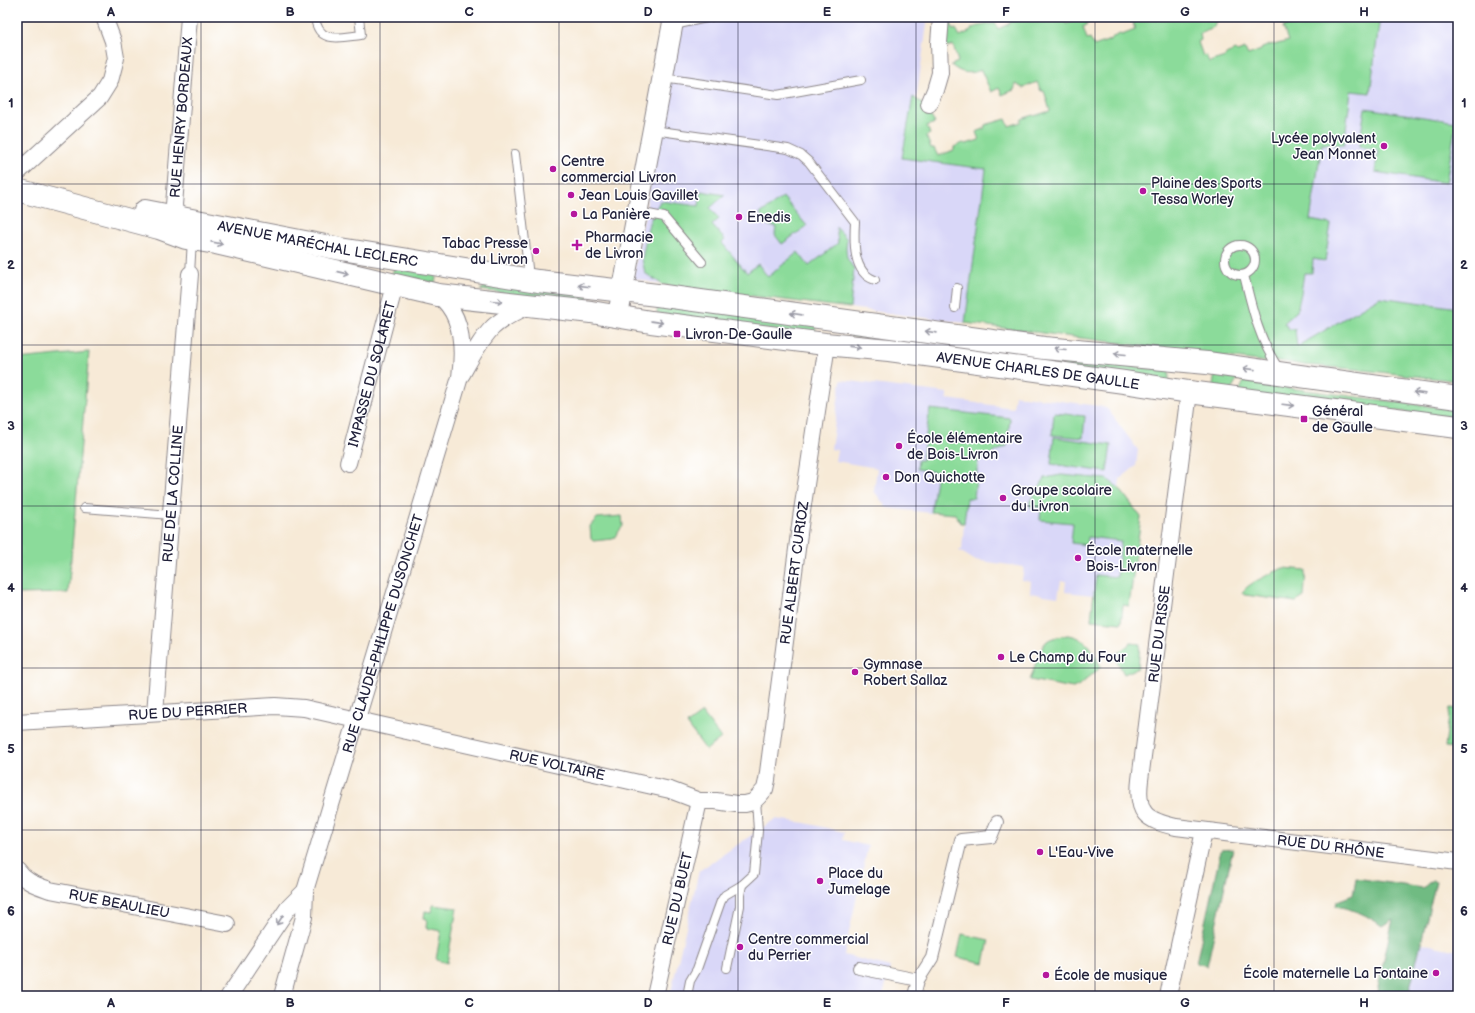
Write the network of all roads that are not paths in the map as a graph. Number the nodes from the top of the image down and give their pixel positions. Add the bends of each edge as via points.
1 (104, 17) edge
2 (189, 17) edge
3 (314, 17) edge
4 (359, 17) edge
5 (711, 17) edge
6 (941, 17) edge
7 (703, 18) edge
8 (674, 21) edge
9 (663, 78) junction
10 (861, 80) dead end
11 (929, 104) dead end
12 (653, 130) junction
13 (515, 154) dead end
14 (17, 172) edge
15 (17, 178) edge
16 (17, 190) edge
17 (638, 212) junction
18 (176, 218) junction
19 (192, 239) junction
20 (392, 258) junction
21 (702, 262) dead end
22 (443, 266) junction
23 (190, 274) joint
24 (495, 274) junction
25 (1244, 275) dead end
26 (526, 279) junction
27 (875, 280) dead end
28 (391, 284) junction
29 (957, 288) dead end
30 (622, 291) junction
31 (438, 295) junction
32 (462, 298) junction
33 (532, 304) junction
34 (955, 308) dead end
35 (618, 315) junction
36 (835, 319) junction
37 (459, 329) junction
38 (824, 344) junction
39 (1182, 360) junction
40 (1207, 363) junction
41 (1282, 373) junction
42 (460, 377) junction
43 (1189, 392) junction
44 (1458, 398) edge
45 (1458, 427) edge
46 (348, 463) dead end
47 (84, 508) dead end
48 (171, 515) junction
49 (155, 713) junction
50 (357, 719) junction
51 (17, 722) edge
52 (756, 799) junction
53 (699, 801) junction
54 (997, 822) dead end
55 (1204, 831) junction
56 (1458, 862) edge
57 (17, 870) edge
58 (742, 885) junction
59 (305, 891) junction
60 (228, 924) dead end
61 (726, 968) dead end
62 (859, 968) dead end
63 (918, 980) junction
64 (229, 996) edge
65 (282, 996) edge
66 (655, 996) edge
67 (687, 996) edge
68 (914, 996) edge
69 (1168, 996) edge

1 - 14 street via 116,58 110,81 100,98
2 - 18 street, RUE HENRY BORDEAUX via 174,205
3 - 4 lane via 319,31 333,38 361,35
5 - 7 lane
6 - 11 street via 940,73
7 - 8 lane
8 - 9 street
9 - 10 lane via 778,95
9 - 12 street
12 - 17 street
12 - 27 lane via 788,149 801,155 813,166 855,222 856,257 864,273
13 - 26 lane via 528,268
15 - 18 main road, AVENUE MARÉCHAL LECLERC
16 - 19 main road, AVENUE MARÉCHAL LECLERC
17 - 21 lane via 664,217
17 - 30 street
18 - 20 main road, AVENUE MARÉCHAL LECLERC
19 - 23 lane
19 -> 28 main road, AVENUE MARÉCHAL LECLERC
20 - 22 main road, AVENUE MARÉCHAL LECLERC
20 - 28 main road via 386,271
22 - 24 main road, AVENUE MARÉCHAL LECLERC
22 - 31 main road
23 - 48 street, RUE DE LA COLLINE
24 - 26 main road, AVENUE MARÉCHAL LECLERC
24 - 32 main road via 475,281
25 - 41 lane via 1259,330
30 -> 26 main road, AVENUE MARÉCHAL LECLERC
28 - 31 main road, AVENUE MARÉCHAL LECLERC
28 - 46 street, IMPASSE DU SOLARET
29 - 34 lane
30 - 35 street
36 -> 30 main road, AVENUE CHARLES DE GAULLE
31 - 32 main road, AVENUE MARÉCHAL LECLERC
31 - 37 street, RUE CLAUDE-PHILIPPE DUSONCHET via 450,307
32 -> 33 main road, AVENUE MARÉCHAL LECLERC
32 - 37 street, RUE CLAUDE-PHILIPPE DUSONCHET
33 - 35 main road, AVENUE MARÉCHAL LECLERC
33 - 42 street, RUE CLAUDE-PHILIPPE DUSONCHET via 493,327
35 -> 38 main road, AVENUE CHARLES DE GAULLE via 651,322
36 - 38 main road
39 -> 36 main road, AVENUE CHARLES DE GAULLE via 1044,348
37 - 42 street, RUE CLAUDE-PHILIPPE DUSONCHET via 462,349
38 -> 43 main road, AVENUE CHARLES DE GAULLE via 889,350
38 - 52 street, RUE ALBERT CURIOZ via 826,351 803,503 767,780 762,793
39 - 40 main road, AVENUE CHARLES DE GAULLE
39 - 43 main road via 1178,369
41 -> 40 main road, AVENUE CHARLES DE GAULLE
40 - 43 main road via 1206,384
44 -> 41 main road, AVENUE CHARLES DE GAULLE
42 - 50 street, RUE CLAUDE-PHILIPPE DUSONCHET
43 -> 45 main road, AVENUE CHARLES DE GAULLE
43 - 55 street, RUE DU RISSE via 1139,797 1142,808 1155,822
47 - 48 lane
48 - 49 street, RUE DE LA COLLINE
49 - 50 street, RUE DU PERRIER via 285,706
49 - 51 street, RUE DU PERRIER
50 - 53 street, RUE VOLTAIRE via 670,790
50 - 59 street, RUE CLAUDE-PHILIPPE DUSONCHET
52 - 53 street, RUE VOLTAIRE via 741,804
52 - 58 lane via 758,831 754,874
53 - 66 street, RUE DU BUET
54 - 63 street via 991,837 961,840 932,958
55 - 56 street, RUE DU RHÔNE
55 - 69 street
57 - 60 street, RUE BEAULIEU via 30,884 50,890
58 - 61 lane via 740,906
58 - 67 lane via 725,895 721,901 697,969 690,980
59 -> 64 street, RUE CLAUDE-PHILIPPE DUSONCHET via 288,908
59 - 65 street, RUE CLAUDE-PHILIPPE DUSONCHET via 304,917
62 - 63 street
63 - 68 street

